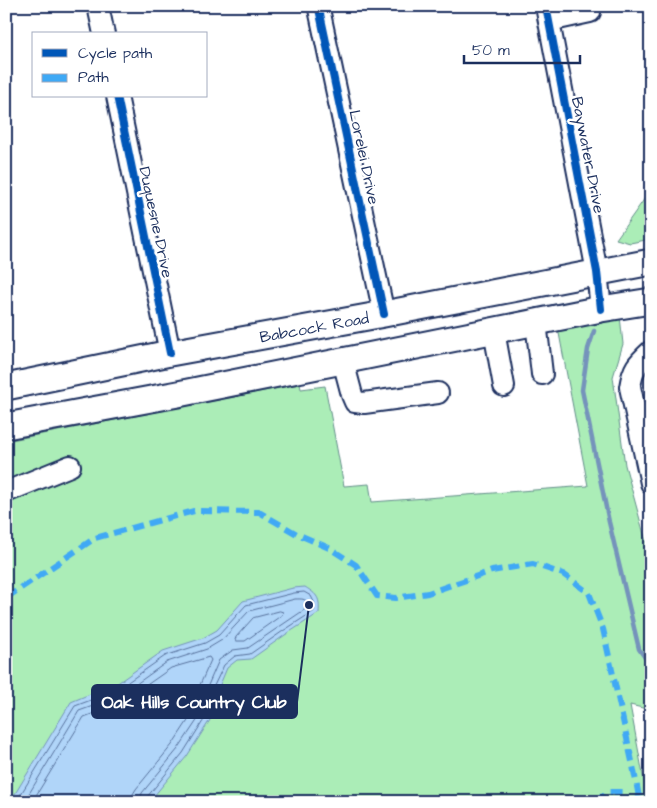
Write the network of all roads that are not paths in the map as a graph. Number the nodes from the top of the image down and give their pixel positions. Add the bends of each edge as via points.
1 (98, 6) edge
2 (320, 6) edge
3 (590, 12) dead end
4 (548, 14) edge
5 (104, 32) edge
6 (117, 98) edge
7 (651, 262) edge
8 (597, 272) junction
9 (651, 301) edge
10 (601, 309) junction
11 (384, 314) junction
12 (536, 322) junction
13 (324, 324) junction
14 (494, 331) junction
15 (651, 351) edge
16 (170, 353) junction
17 (338, 362) junction
18 (542, 374) dead end
19 (504, 386) dead end
20 (6, 388) edge
21 (438, 393) dead end
22 (6, 426) edge
23 (70, 466) dead end
24 (651, 483) edge
25 (6, 492) edge

1 - 5 street
2 - 11 street, Lorelei Drive
3 - 4 street
4 - 8 street, Baywater Drive
6 - 16 street, Duquesne Drive
7 - 8 main road, Babcock Road
8 - 10 street, Baywater Drive
8 - 11 main road, Babcock Road
9 - 10 main road
10 - 12 main road
11 - 13 main road, Babcock Road
12 - 14 main road
12 - 18 street
13 - 16 main road, Babcock Road
13 - 17 main road
14 - 17 main road
14 - 19 street
15 - 24 street via 632,372 630,387
16 - 20 main road, Babcock Road
17 - 21 street via 355,402
17 - 22 main road
23 - 25 street

